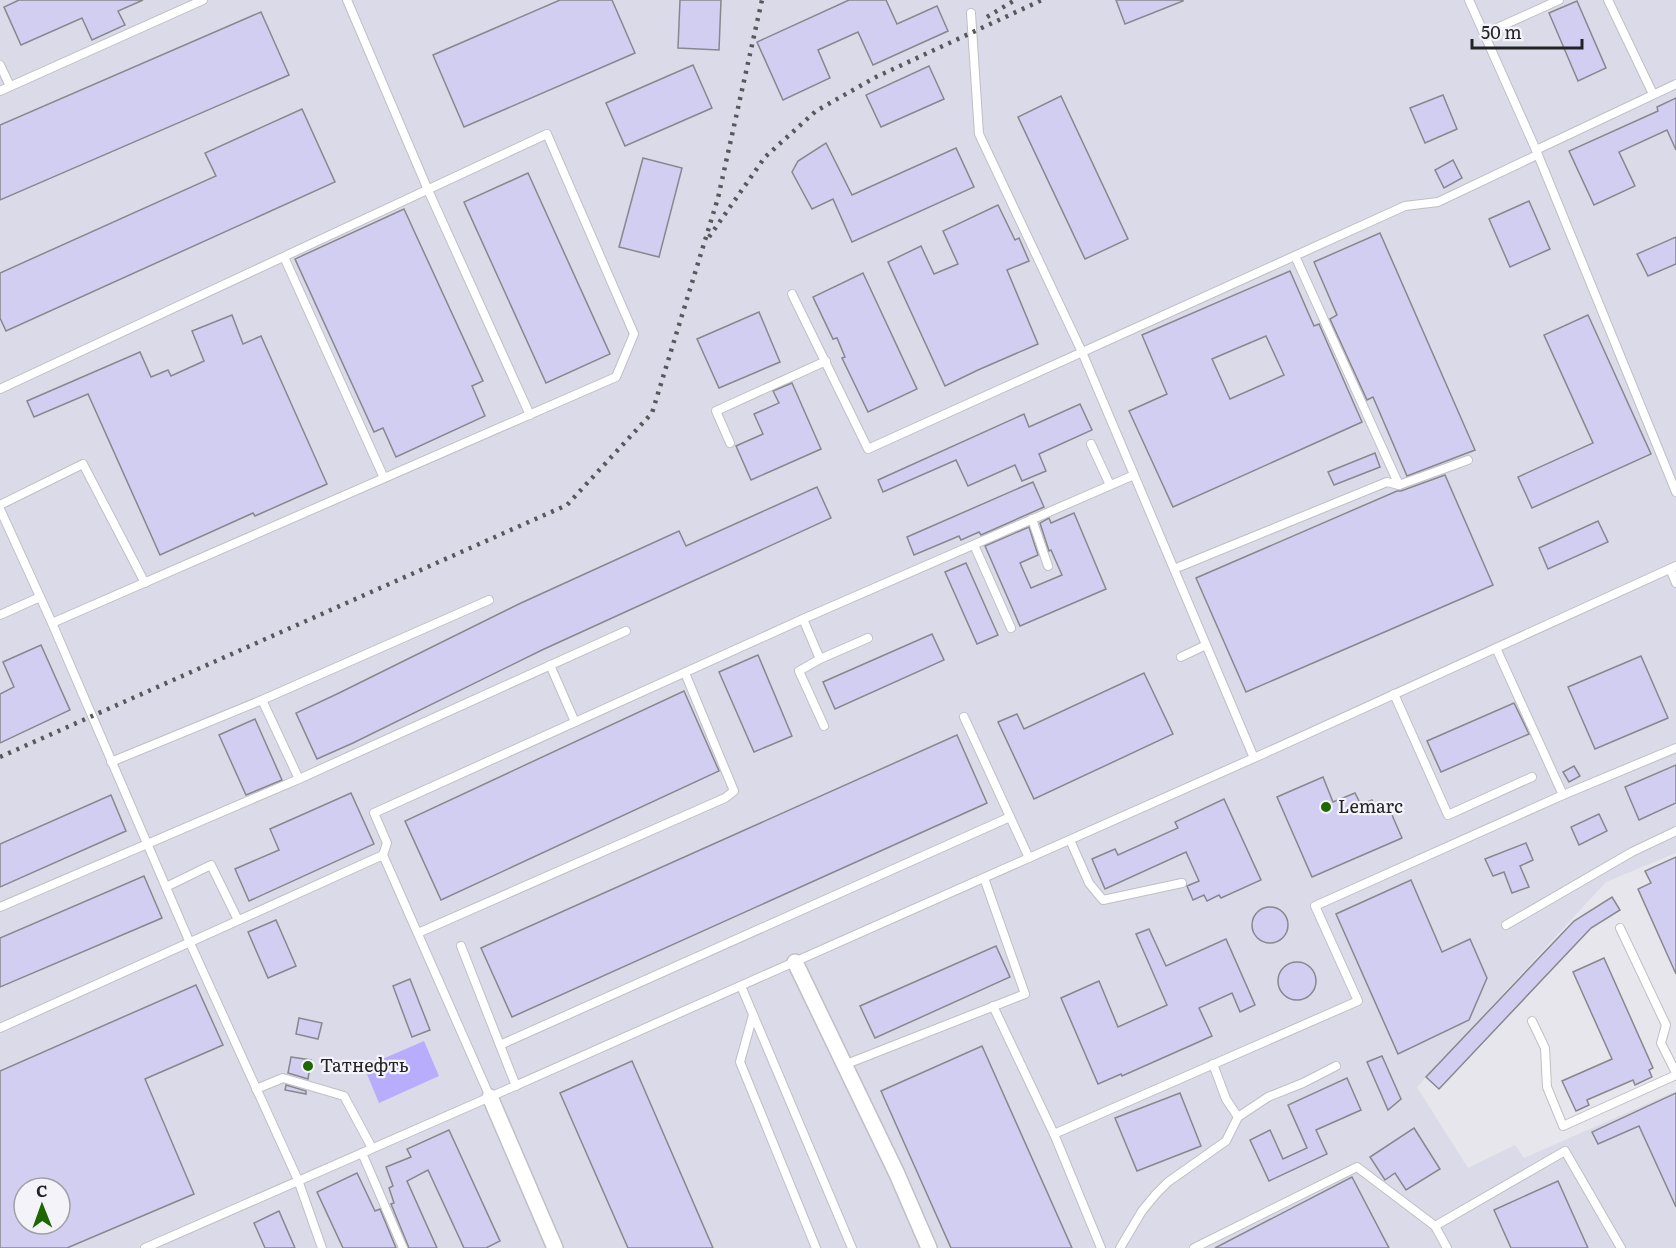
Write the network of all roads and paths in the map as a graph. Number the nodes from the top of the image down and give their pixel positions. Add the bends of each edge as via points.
1 (203, 0) edge
2 (347, 0) edge
3 (1469, 0) edge
4 (1558, 0) edge
5 (1608, 0) edge
6 (971, 13) dead end
7 (1484, 34) junction
8 (0, 65) edge
9 (1676, 84) edge
10 (10, 86) junction
11 (0, 91) edge
12 (1653, 94) junction
13 (1537, 152) junction
14 (428, 190) junction
15 (1295, 256) junction
16 (284, 257) junction
17 (792, 294) dead end
18 (1082, 352) junction
19 (826, 361) junction
20 (0, 389) edge
21 (530, 415) junction
22 (730, 443) dead end
23 (1091, 444) dead end
24 (1468, 460) dead end
25 (1134, 475) junction
26 (384, 478) junction
27 (1110, 485) junction
28 (1399, 485) junction
29 (1676, 492) edge
30 (0, 507) edge
31 (1032, 519) junction
32 (974, 544) junction
33 (1048, 566) dead end
34 (1673, 567) edge
35 (1174, 570) junction
36 (145, 583) junction
37 (1676, 583) edge
38 (40, 597) junction
39 (489, 600) dead end
40 (0, 615) edge
41 (803, 619) junction
42 (52, 623) junction
43 (1011, 628) dead end
44 (626, 631) dead end
45 (868, 638) dead end
46 (1206, 645) junction
47 (1496, 648) junction
48 (1181, 657) dead end
49 (820, 659) junction
50 (550, 665) junction
51 (685, 673) junction
52 (1394, 694) junction
53 (262, 700) junction
54 (964, 717) dead end
55 (575, 722) junction
56 (824, 726) dead end
57 (1676, 748) edge
58 (1254, 758) junction
59 (111, 762) junction
60 (1532, 777) dead end
61 (299, 778) junction
62 (1563, 795) junction
63 (1010, 817) junction
64 (1676, 831) edge
65 (1070, 840) junction
66 (148, 844) junction
67 (383, 855) junction
68 (1029, 858) junction
69 (984, 878) junction
70 (1182, 883) dead end
71 (166, 887) junction
72 (0, 908) edge
73 (238, 920) junction
74 (1506, 925) dead end
75 (1620, 928) dead end
76 (418, 933) junction
77 (190, 943) junction
78 (461, 946) dead end
79 (795, 962) junction
80 (741, 986) junction
81 (993, 1006) junction
82 (753, 1015) junction
83 (1532, 1022) dead end
84 (0, 1028) edge
85 (500, 1045) junction
86 (1213, 1064) junction
87 (844, 1065) junction
88 (1336, 1066) dead end
89 (1676, 1074) edge
90 (516, 1086) junction
91 (256, 1089) junction
92 (490, 1097) junction
93 (1238, 1118) junction
94 (1054, 1134) junction
95 (372, 1148) junction
96 (362, 1153) junction
97 (298, 1180) junction
98 (1435, 1226) junction
99 (145, 1248) edge
100 (322, 1248) edge
101 (403, 1248) edge
102 (555, 1248) edge
103 (816, 1248) edge
104 (852, 1248) edge
105 (929, 1248) edge
106 (1101, 1248) edge
107 (1120, 1248) edge
108 (1194, 1248) edge
109 (1447, 1248) edge
110 (1621, 1248) edge

1 - 10 lane
2 - 14 lane
3 - 7 lane
4 - 7 lane
5 - 12 lane
6 - 18 lane via 979,134
7 - 13 lane
8 - 10 lane
9 - 12 lane
10 - 11 lane
12 - 13 lane
13 - 15 lane via 1438,202 1405,206
13 - 29 lane
14 - 16 lane
14 - 21 lane
14 - 21 lane via 547,134 634,334 616,377
15 - 18 lane
15 - 28 lane
16 - 20 lane
16 - 26 lane
17 - 19 lane
18 - 19 lane via 868,449
18 - 25 lane
19 - 22 lane via 716,411
21 - 26 lane
23 - 27 lane
24 - 28 lane
25 - 27 lane
25 - 35 lane
26 - 36 lane
27 - 31 lane
28 - 35 lane via 1387,482
30 - 36 lane via 83,464
30 - 38 lane
31 - 32 lane
31 - 33 lane
32 - 41 lane
32 - 43 lane
34 - 37 lane
34 - 47 lane
35 - 46 lane
36 - 42 lane
38 - 40 lane
38 - 42 lane
39 - 53 lane
41 - 49 lane
41 - 51 lane
42 - 59 lane
44 - 50 lane
45 - 49 lane
46 - 48 lane
46 - 58 lane
47 - 52 lane
47 - 62 lane
49 - 56 lane via 799,671
50 - 55 lane
50 - 61 lane
51 - 55 lane
51 - 76 lane via 734,791
52 - 58 lane
52 - 60 lane via 1448,815
53 - 59 lane
53 - 61 lane
54 - 63 lane
55 - 67 lane via 374,813 387,843
57 - 62 lane
58 - 65 lane
59 - 66 lane
61 - 66 lane
62 - 86 lane via 1316,906 1358,1001
63 - 68 lane
63 - 85 lane
64 - 74 lane
65 - 68 lane
65 - 70 lane via 1089,883 1103,900
66 - 71 lane
66 - 72 lane
67 - 73 lane
67 - 76 lane
68 - 69 lane
69 - 79 lane
69 - 81 lane via 1025,994
71 - 73 lane via 211,865
71 - 77 lane
73 - 77 lane
75 - 89 lane via 1666,1025 1661,1043
76 - 92 lane
77 - 84 lane
77 - 91 lane
78 - 85 lane
79 - 80 lane
79 - 87 street
80 - 82 lane
80 - 90 lane
81 - 87 lane
81 - 94 lane
82 - 103 lane via 740,1062
82 - 104 lane
83 - 89 lane via 1545,1048 1547,1087 1563,1126
85 - 90 lane
86 - 93 lane via 1226,1100
86 - 94 lane
87 - 105 street
88 - 93 lane via 1268,1097
90 - 92 lane
91 - 95 lane via 283,1078 344,1096
91 - 97 lane
92 - 95 lane
92 - 102 street
93 - 107 lane via 1226,1141 1156,1194
94 - 106 lane
95 - 96 lane
96 - 97 lane
96 - 101 lane
97 - 99 lane
97 - 100 lane
98 - 108 lane via 1357,1167
98 - 109 lane
98 - 110 lane via 1564,1151

